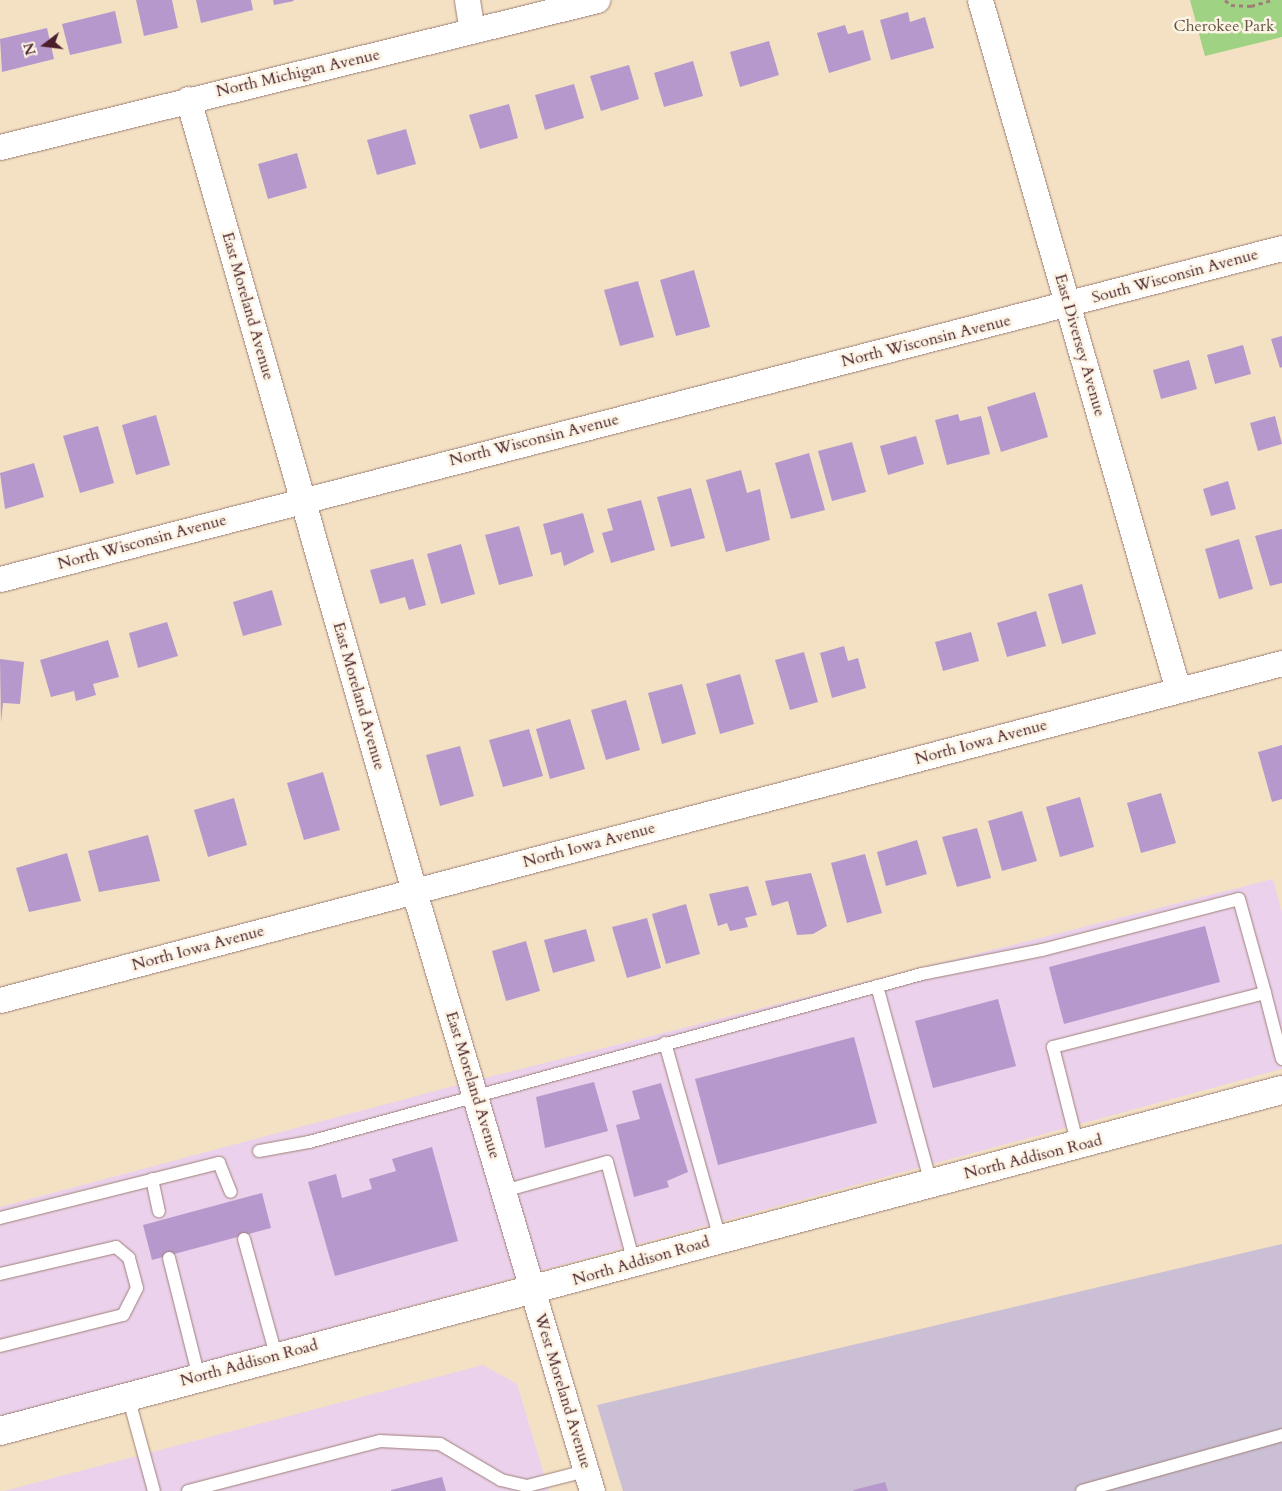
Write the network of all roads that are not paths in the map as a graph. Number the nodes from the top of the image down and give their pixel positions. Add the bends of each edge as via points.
1 (467, 0) edge
2 (597, 0) edge
3 (980, 0) edge
4 (472, 31) junction
5 (188, 99) junction
6 (0, 147) edge
7 (1282, 248) edge
8 (1068, 304) junction
9 (304, 499) junction
10 (0, 579) edge
11 (1282, 663) edge
12 (1178, 690) junction
13 (414, 891) junction
14 (877, 986) junction
15 (1265, 993) junction
16 (0, 1000) edge
17 (665, 1043) junction
18 (1282, 1059) edge
19 (1282, 1090) edge
20 (476, 1093) junction
21 (1078, 1146) junction
22 (259, 1151) dead end
23 (152, 1179) junction
24 (931, 1183) junction
25 (504, 1190) junction
26 (231, 1192) dead end
27 (159, 1211) dead end
28 (0, 1218) edge
29 (244, 1239) dead end
30 (720, 1240) junction
31 (169, 1258) dead end
32 (634, 1262) junction
33 (0, 1274) edge
34 (533, 1292) junction
35 (0, 1346) edge
36 (276, 1354) junction
37 (199, 1377) junction
38 (128, 1396) junction
39 (0, 1431) edge
40 (1282, 1435) edge
41 (589, 1481) edge
42 (154, 1491) edge
43 (188, 1491) edge
44 (1082, 1491) edge

1 - 4 street
2 - 4 street, North Michigan Avenue
3 - 8 street, East Diversey Avenue
4 - 5 street, North Michigan Avenue
5 - 6 street, North Michigan Avenue
5 - 9 street, East Moreland Avenue
7 - 8 street, South Wisconsin Avenue
8 - 9 street, North Wisconsin Avenue
8 - 12 street, East Diversey Avenue
9 - 10 street, North Wisconsin Avenue
9 - 13 street, East Moreland Avenue
11 - 12 street, North Iowa Avenue
12 - 13 street, North Iowa Avenue
13 - 16 street, North Iowa Avenue
13 - 20 street, East Moreland Avenue
14 - 15 lane via 1239,899
14 - 17 lane
14 - 24 lane
15 - 18 lane
15 - 21 lane via 1053,1047
17 - 20 lane
17 - 30 lane
19 - 21 street, North Addison Road
20 - 22 lane via 309,1142
20 - 25 street, East Moreland Avenue
21 - 24 street, North Addison Road
23 - 26 lane via 218,1163
23 - 27 lane
23 - 28 lane
24 - 30 street, North Addison Road
25 - 32 lane via 607,1162
25 - 34 street, East Moreland Avenue
29 - 36 lane
30 - 32 street, North Addison Road
31 - 37 lane
32 - 34 street, North Addison Road
33 - 35 lane via 116,1247 129,1258 137,1288 124,1315
34 - 36 street, North Addison Road
34 - 41 street, West Moreland Avenue
36 - 37 street, North Addison Road
37 - 38 street, North Addison Road
38 - 39 street, North Addison Road
38 - 42 lane
40 - 44 lane
41 - 43 lane via 527,1486 501,1480 440,1444 380,1441

